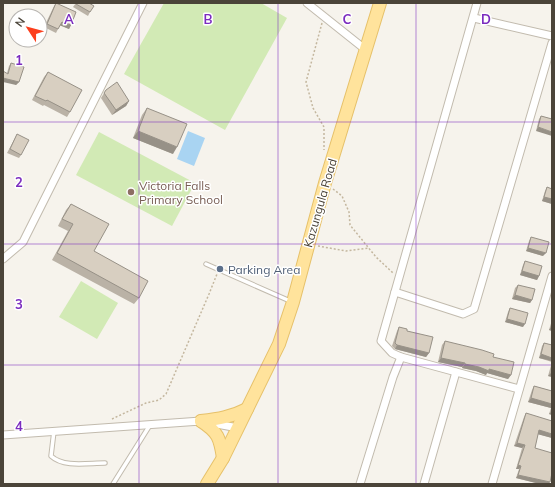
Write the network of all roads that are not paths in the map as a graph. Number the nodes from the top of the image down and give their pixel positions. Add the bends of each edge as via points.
1 (143, 3) edge
2 (307, 3) edge
3 (380, 3) edge
4 (477, 3) edge
5 (474, 18) junction
6 (552, 36) edge
7 (552, 43) edge
8 (366, 50) junction
9 (3, 259) edge
10 (206, 264) dead end
11 (552, 276) edge
12 (396, 292) junction
13 (293, 302) junction
14 (402, 357) junction
15 (456, 372) junction
16 (519, 389) junction
17 (247, 409) junction
18 (201, 421) junction
19 (150, 425) junction
20 (238, 428) junction
21 (54, 431) junction
22 (3, 435) edge
23 (223, 458) junction
24 (105, 463) dead end
25 (113, 484) edge
26 (207, 484) edge
27 (360, 484) edge
28 (424, 484) edge
29 (492, 484) edge

1 - 9 street via 26,236
2 - 8 street
3 - 8 main road, Kazungula Road
4 - 5 street
5 - 6 street
5 - 12 street
7 - 12 street via 474,309 463,314
8 - 13 main road, Kazungula Road via 325,183
10 - 13 lane
11 - 16 street
12 - 14 street via 381,341 392,353
13 - 17 main road, Kazungula Road via 279,344
14 - 15 street
14 - 27 street via 393,377
15 - 16 street
15 - 28 street
16 - 29 street
17 - 18 main road via 224,418
17 - 20 main road, Kazungula Road
18 - 19 street
18 - 20 street
18 - 23 main road via 217,434
19 - 21 street
19 - 25 lane
20 - 23 main road, Kazungula Road
21 - 22 street
21 - 24 lane via 50,456 56,460 66,463
23 - 26 main road, Kazungula Road

